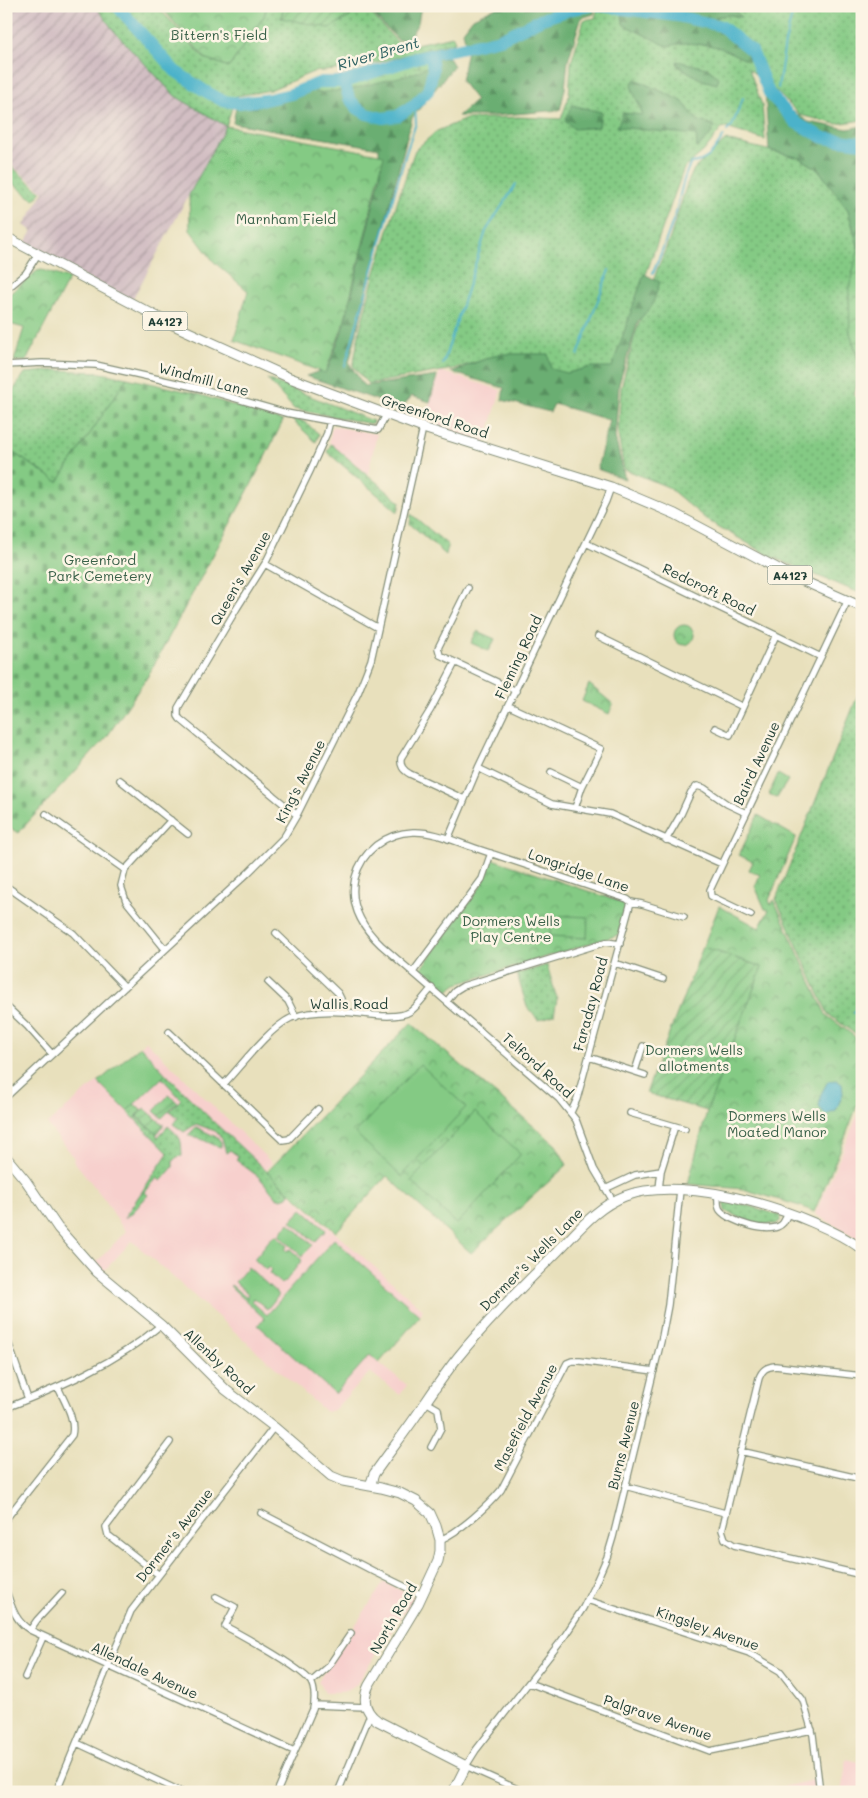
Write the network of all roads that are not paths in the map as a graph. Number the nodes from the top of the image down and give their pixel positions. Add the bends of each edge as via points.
1 (6, 237) edge
2 (38, 254) junction
3 (6, 290) edge
4 (6, 364) edge
5 (386, 415) junction
6 (330, 422) junction
7 (423, 428) junction
8 (611, 487) junction
9 (586, 543) junction
10 (265, 564) junction
11 (468, 588) dead end
12 (847, 602) junction
13 (862, 607) edge
14 (378, 628) junction
15 (776, 635) junction
16 (598, 636) dead end
17 (820, 657) junction
18 (455, 663) junction
19 (516, 691) junction
20 (509, 706) junction
21 (742, 707) junction
22 (715, 728) dead end
23 (478, 768) junction
24 (551, 772) dead end
25 (120, 780) dead end
26 (582, 787) junction
27 (464, 798) junction
28 (576, 808) junction
29 (746, 813) junction
30 (46, 814) dead end
31 (297, 815) junction
32 (171, 820) junction
33 (188, 834) dead end
34 (448, 839) junction
35 (666, 840) junction
36 (491, 853) junction
37 (722, 864) junction
38 (125, 870) junction
39 (6, 886) edge
40 (631, 902) junction
41 (751, 915) dead end
42 (684, 916) dead end
43 (276, 934) dead end
44 (620, 944) junction
45 (165, 949) junction
46 (614, 963) junction
47 (413, 972) junction
48 (663, 979) dead end
49 (268, 982) dead end
50 (124, 987) junction
51 (432, 988) junction
52 (447, 1000) junction
53 (6, 1006) edge
54 (342, 1012) junction
55 (296, 1017) junction
56 (169, 1032) dead end
57 (643, 1046) dead end
58 (52, 1054) junction
59 (589, 1057) junction
60 (634, 1071) junction
61 (645, 1075) dead end
62 (224, 1085) junction
63 (6, 1098) edge
64 (318, 1108) dead end
65 (570, 1112) junction
66 (630, 1113) dead end
67 (675, 1126) junction
68 (685, 1129) dead end
69 (6, 1157) edge
70 (662, 1171) junction
71 (605, 1189) junction
72 (659, 1189) junction
73 (680, 1190) junction
74 (718, 1194) junction
75 (613, 1201) junction
76 (788, 1212) junction
77 (862, 1249) edge
78 (161, 1325) junction
79 (6, 1336) edge
80 (654, 1371) junction
81 (862, 1376) edge
82 (58, 1387) junction
83 (28, 1399) junction
84 (426, 1402) junction
85 (6, 1408) edge
86 (274, 1427) junction
87 (170, 1442) dead end
88 (431, 1447) dead end
89 (740, 1451) junction
90 (862, 1479) edge
91 (370, 1486) junction
92 (626, 1486) junction
93 (261, 1513) dead end
94 (725, 1513) junction
95 (6, 1519) edge
96 (440, 1540) junction
97 (159, 1575) junction
98 (862, 1575) edge
99 (6, 1591) edge
100 (62, 1593) dead end
101 (422, 1594) junction
102 (216, 1597) dead end
103 (587, 1600) junction
104 (14, 1614) junction
105 (6, 1615) edge
106 (30, 1630) junction
107 (351, 1633) dead end
108 (43, 1637) junction
109 (107, 1666) junction
110 (25, 1677) dead end
111 (311, 1682) junction
112 (529, 1683) junction
113 (314, 1705) junction
114 (368, 1711) junction
115 (812, 1730) junction
116 (77, 1743) junction
117 (294, 1751) junction
118 (466, 1766) junction
119 (56, 1792) edge
120 (182, 1792) edge
121 (277, 1792) edge
122 (338, 1792) edge
123 (453, 1792) edge
124 (524, 1792) edge
125 (820, 1792) edge

1 - 2 street, Greenford Road / A4127
2 - 3 street via 26,273
2 - 5 street, Greenford Road / A4127 via 171,324 290,378
4 - 6 street, Windmill Lane via 96,365
5 - 6 street, Windmill Lane via 378,430
5 - 7 street, Greenford Road / A4127
6 - 10 street, Queen's Avenue via 328,433
7 - 8 street, Greenford Road / A4127
7 - 14 street, King's Avenue
8 - 9 street, Fleming Road
8 - 12 street, Greenford Road / A4127 via 675,514
9 - 15 street, Redcroft Road
9 - 19 street, Fleming Road
10 - 14 street
10 - 31 street, Queen's Avenue via 181,702 178,716
11 - 18 street via 438,648 440,655
12 - 13 street, Greenford Road / A4127
12 - 17 street, Baird Avenue
14 - 31 street, King's Avenue via 371,660 358,694
15 - 17 street, Redcroft Road
15 - 21 street
16 - 21 street
17 - 29 street, Baird Avenue
18 - 19 street
18 - 27 street via 400,764 410,774
19 - 20 street, Fleming Road
20 - 23 street, Fleming Road
20 - 26 street via 600,749
21 - 22 street via 730,734
23 - 27 street, Fleming Road
23 - 28 street via 552,804
24 - 26 street
25 - 32 street
26 - 28 street
27 - 34 street, Fleming Road
28 - 35 street via 610,814
29 - 35 street via 697,786
29 - 37 street, Baird Avenue
30 - 38 street
31 - 45 street, King's Avenue via 284,837 268,854
32 - 33 street
32 - 38 street
34 - 36 street, Longridge Lane
34 - 47 street, Telford Road via 420,832 396,835 369,852 356,875 354,895 360,920 374,939
35 - 37 street
36 - 40 street, Longridge Lane
36 - 47 street via 482,879
37 - 41 street, Baird Avenue via 710,890 711,896
38 - 45 street via 121,886 126,901
39 - 50 street via 73,933
40 - 42 street, Longridge Lane
40 - 44 street, Faraday Road
43 - 54 street via 338,993
44 - 46 street, Faraday Road
44 - 52 street via 600,943 463,986
45 - 50 street, King's Avenue
46 - 48 street
46 - 59 street, Faraday Road
47 - 51 street, Telford Road
49 - 55 street via 288,1002
50 - 58 street, King's Avenue
51 - 52 street, Telford Road
51 - 54 street, Wallis Road via 412,1010 404,1014 385,1016
52 - 65 street, Telford Road
53 - 58 street
54 - 55 street, Wallis Road
55 - 62 street, Wallis Road via 274,1030
56 - 62 street
57 - 60 street
58 - 63 street, King's Avenue
59 - 60 street
59 - 65 street, Faraday Road
60 - 61 street
62 - 64 street via 282,1140 289,1139
65 - 71 street, Telford Road
66 - 67 street
67 - 68 street
67 - 70 street
69 - 78 street, Allenby Road via 80,1255
70 - 71 street via 635,1175
70 - 72 street
71 - 75 street, Telford Road
72 - 73 street, Dormer’s Wells Lane
72 - 75 street, Dormer’s Wells Lane via 636,1192
73 - 74 street, Dormer’s Wells Lane
73 - 80 street, Burns Avenue via 668,1305
74 - 76 street, Dormer’s Wells Lane
74 - 76 street via 721,1211 749,1226 779,1226
75 - 84 street, Dormer’s Wells Lane via 591,1218 492,1318 454,1362
76 - 77 street, Dormer’s Wells Lane via 831,1230
78 - 82 street via 106,1362
78 - 86 street, Allenby Road via 216,1381
79 - 83 street
80 - 92 street, Burns Avenue
80 - 96 street, Masefield Avenue via 580,1361 568,1363 501,1490 450,1536
81 - 89 street via 775,1366 764,1369 758,1378
82 - 83 street
82 - 95 street via 72,1420 72,1435
83 - 85 street
84 - 88 street via 438,1410 442,1428
84 - 91 street, Dormer’s Wells Lane via 374,1474
86 - 91 street, Allenby Road via 331,1476 343,1482
86 - 97 street, Dormer's Avenue
87 - 97 street via 106,1526 108,1535
89 - 90 street
89 - 94 street
91 - 96 street, Allenby Road via 400,1493 420,1503 432,1517
92 - 94 street
92 - 103 street, Burns Avenue via 607,1556
93 - 101 street
94 - 98 street via 722,1534 727,1542
96 - 101 street, North Road via 440,1555
97 - 109 street, Dormer's Avenue via 131,1611
99 - 104 street, Allendale Avenue
100 - 106 street
101 - 114 street, North Road via 369,1685 365,1696
102 - 111 street via 235,1607 224,1626 277,1656
103 - 112 street, Burns Avenue
103 - 115 street, Kingsley Avenue via 749,1653 780,1671 803,1700
104 - 105 street
104 - 106 street, Allendale Avenue
106 - 108 street, Allendale Avenue
107 - 111 street, North Road via 328,1667
108 - 109 street, Allendale Avenue
108 - 110 street
109 - 116 street, Dormer's Avenue
109 - 117 street, Allendale Avenue
111 - 113 street
112 - 115 street, Palgrave Avenue via 710,1750
112 - 118 street, Burns Avenue
113 - 114 street
113 - 117 street
114 - 118 street via 385,1725
114 - 122 street
115 - 125 street, Kingsley Avenue
116 - 119 street, Dormer's Avenue
116 - 120 street
117 - 121 street
118 - 123 street
118 - 124 street

